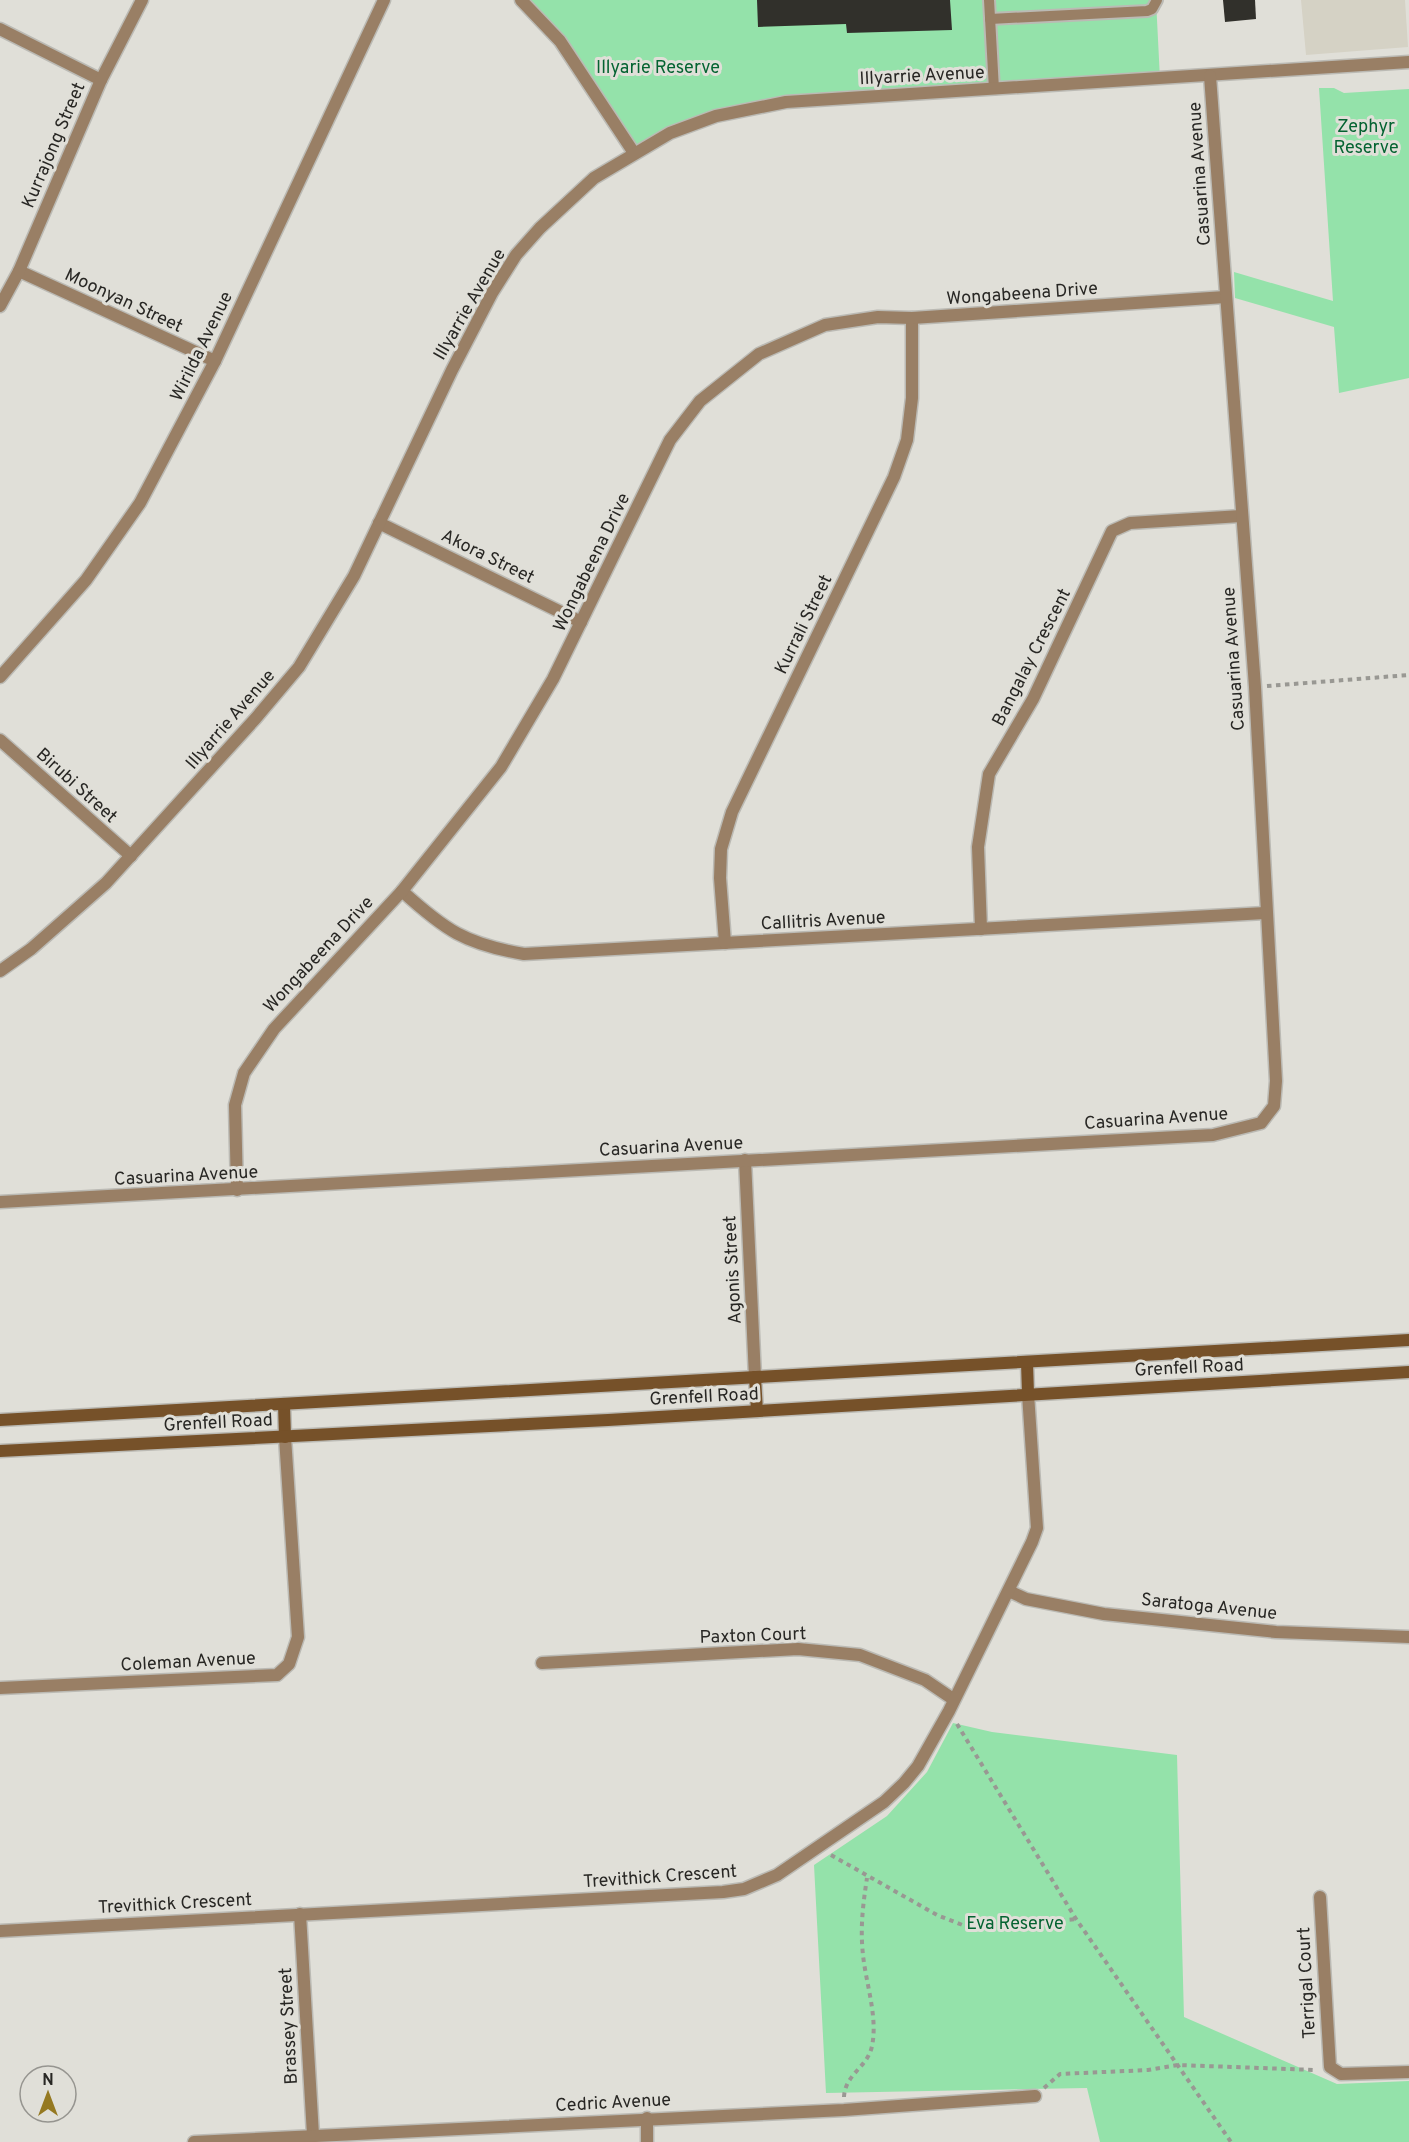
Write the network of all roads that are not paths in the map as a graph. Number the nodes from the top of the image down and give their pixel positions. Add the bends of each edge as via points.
1 (142, 0) edge
2 (384, 0) edge
3 (521, 0) edge
4 (990, 0) edge
5 (1157, 0) edge
6 (990, 19) junction
7 (0, 29) edge
8 (1409, 62) edge
9 (1209, 76) junction
10 (101, 80) junction
11 (994, 89) junction
12 (634, 153) junction
13 (19, 271) junction
14 (1225, 297) junction
15 (0, 306) edge
16 (912, 318) junction
17 (215, 362) junction
18 (1241, 516) junction
19 (379, 523) junction
20 (581, 622) junction
21 (0, 677) edge
22 (0, 740) edge
23 (131, 856) junction
24 (402, 891) junction
25 (1264, 913) junction
26 (981, 929) junction
27 (725, 943) junction
28 (0, 971) edge
29 (745, 1160) junction
30 (237, 1190) junction
31 (0, 1202) edge
32 (1409, 1340) edge
33 (1027, 1362) junction
34 (1409, 1371) edge
35 (755, 1377) junction
36 (1028, 1394) junction
37 (284, 1404) junction
38 (757, 1411) junction
39 (0, 1420) edge
40 (285, 1437) junction
41 (0, 1451) edge
42 (1009, 1591) junction
43 (1409, 1637) edge
44 (542, 1663) dead end
45 (0, 1688) edge
46 (951, 1705) junction
47 (1320, 1897) dead end
48 (300, 1914) junction
49 (0, 1931) edge
50 (1409, 2073) edge
51 (1035, 2096) road end
52 (647, 2118) junction
53 (313, 2135) junction
54 (194, 2142) edge
55 (647, 2142) edge

1 - 10 street, Kurrajong Street
2 - 17 street, Wirilda Avenue
3 - 12 street via 560,41
4 - 6 lane
5 - 6 lane via 1147,11
6 - 11 lane
7 - 10 street
8 - 9 street, Illyarrie Avenue
9 - 11 street, Illyarrie Avenue
9 - 14 street, Casuarina Avenue
10 - 13 street, Kurrajong Street
11 - 12 street, Illyarrie Avenue via 752,107 670,133
12 - 19 street, Illyarrie Avenue via 594,178 562,205 516,255 452,370
13 - 15 street, Kurrajong Street
13 - 17 street, Moonyan Street
14 - 16 street, Wongabeena Drive
14 - 18 street, Casuarina Avenue
16 - 20 street, Wongabeena Drive via 878,317 825,325 759,354 700,400 670,440
16 - 27 street, Kurrali Street via 912,398 907,440 894,477 732,812 721,849
17 - 21 street, Wirilda Avenue via 140,503 86,580
18 - 25 street, Casuarina Avenue via 1255,687
18 - 26 street, Bangalay Crescent via 1130,523 1112,531 1033,699 989,774 978,847
19 - 20 street, Akora Street
19 - 23 street, Illyarrie Avenue via 354,576 299,667
20 - 24 street, Wongabeena Drive via 554,679 501,767
22 - 23 street, Birubi Street
23 - 28 street, Illyarrie Avenue via 31,949
24 - 27 street, Callitris Avenue via 440,925 486,948 524,954
24 - 30 street, Wongabeena Drive via 274,1029 244,1073 235,1105
25 - 26 street, Callitris Avenue
25 - 29 street, Casuarina Avenue via 1276,1081 1274,1106 1261,1123 1213,1135
26 - 27 street, Callitris Avenue
29 - 30 street, Casuarina Avenue
29 - 35 street, Agonis Street
30 - 31 street, Casuarina Avenue
32 - 33 main road, Grenfell Road
33 - 35 main road, Grenfell Road
33 - 36 main road
34 - 36 main road, Grenfell Road
35 - 37 main road, Grenfell Road
35 - 38 main road
36 - 38 main road, Grenfell Road
36 - 42 street, Trevithick Crescent via 1037,1527
37 - 39 main road, Grenfell Road
37 - 40 main road
38 - 40 main road, Grenfell Road
40 - 41 main road, Grenfell Road
40 - 45 street, Coleman Avenue via 298,1637 289,1664 277,1675
42 - 43 street, Saratoga Avenue via 1026,1599 1104,1614 1276,1632
42 - 46 street, Trevithick Crescent
44 - 46 street, Paxton Court via 798,1649 860,1654 925,1680
46 - 48 street, Trevithick Crescent via 918,1766 884,1802 820,1848 760,1884 723,1892
47 - 50 street, Terrigal Court via 1331,2069 1341,2074
48 - 49 street, Trevithick Crescent
48 - 53 street, Brassey Street
51 - 52 street, Cedric Avenue via 843,2110
52 - 53 street, Cedric Avenue
52 - 55 street
53 - 54 street, Cedric Avenue

